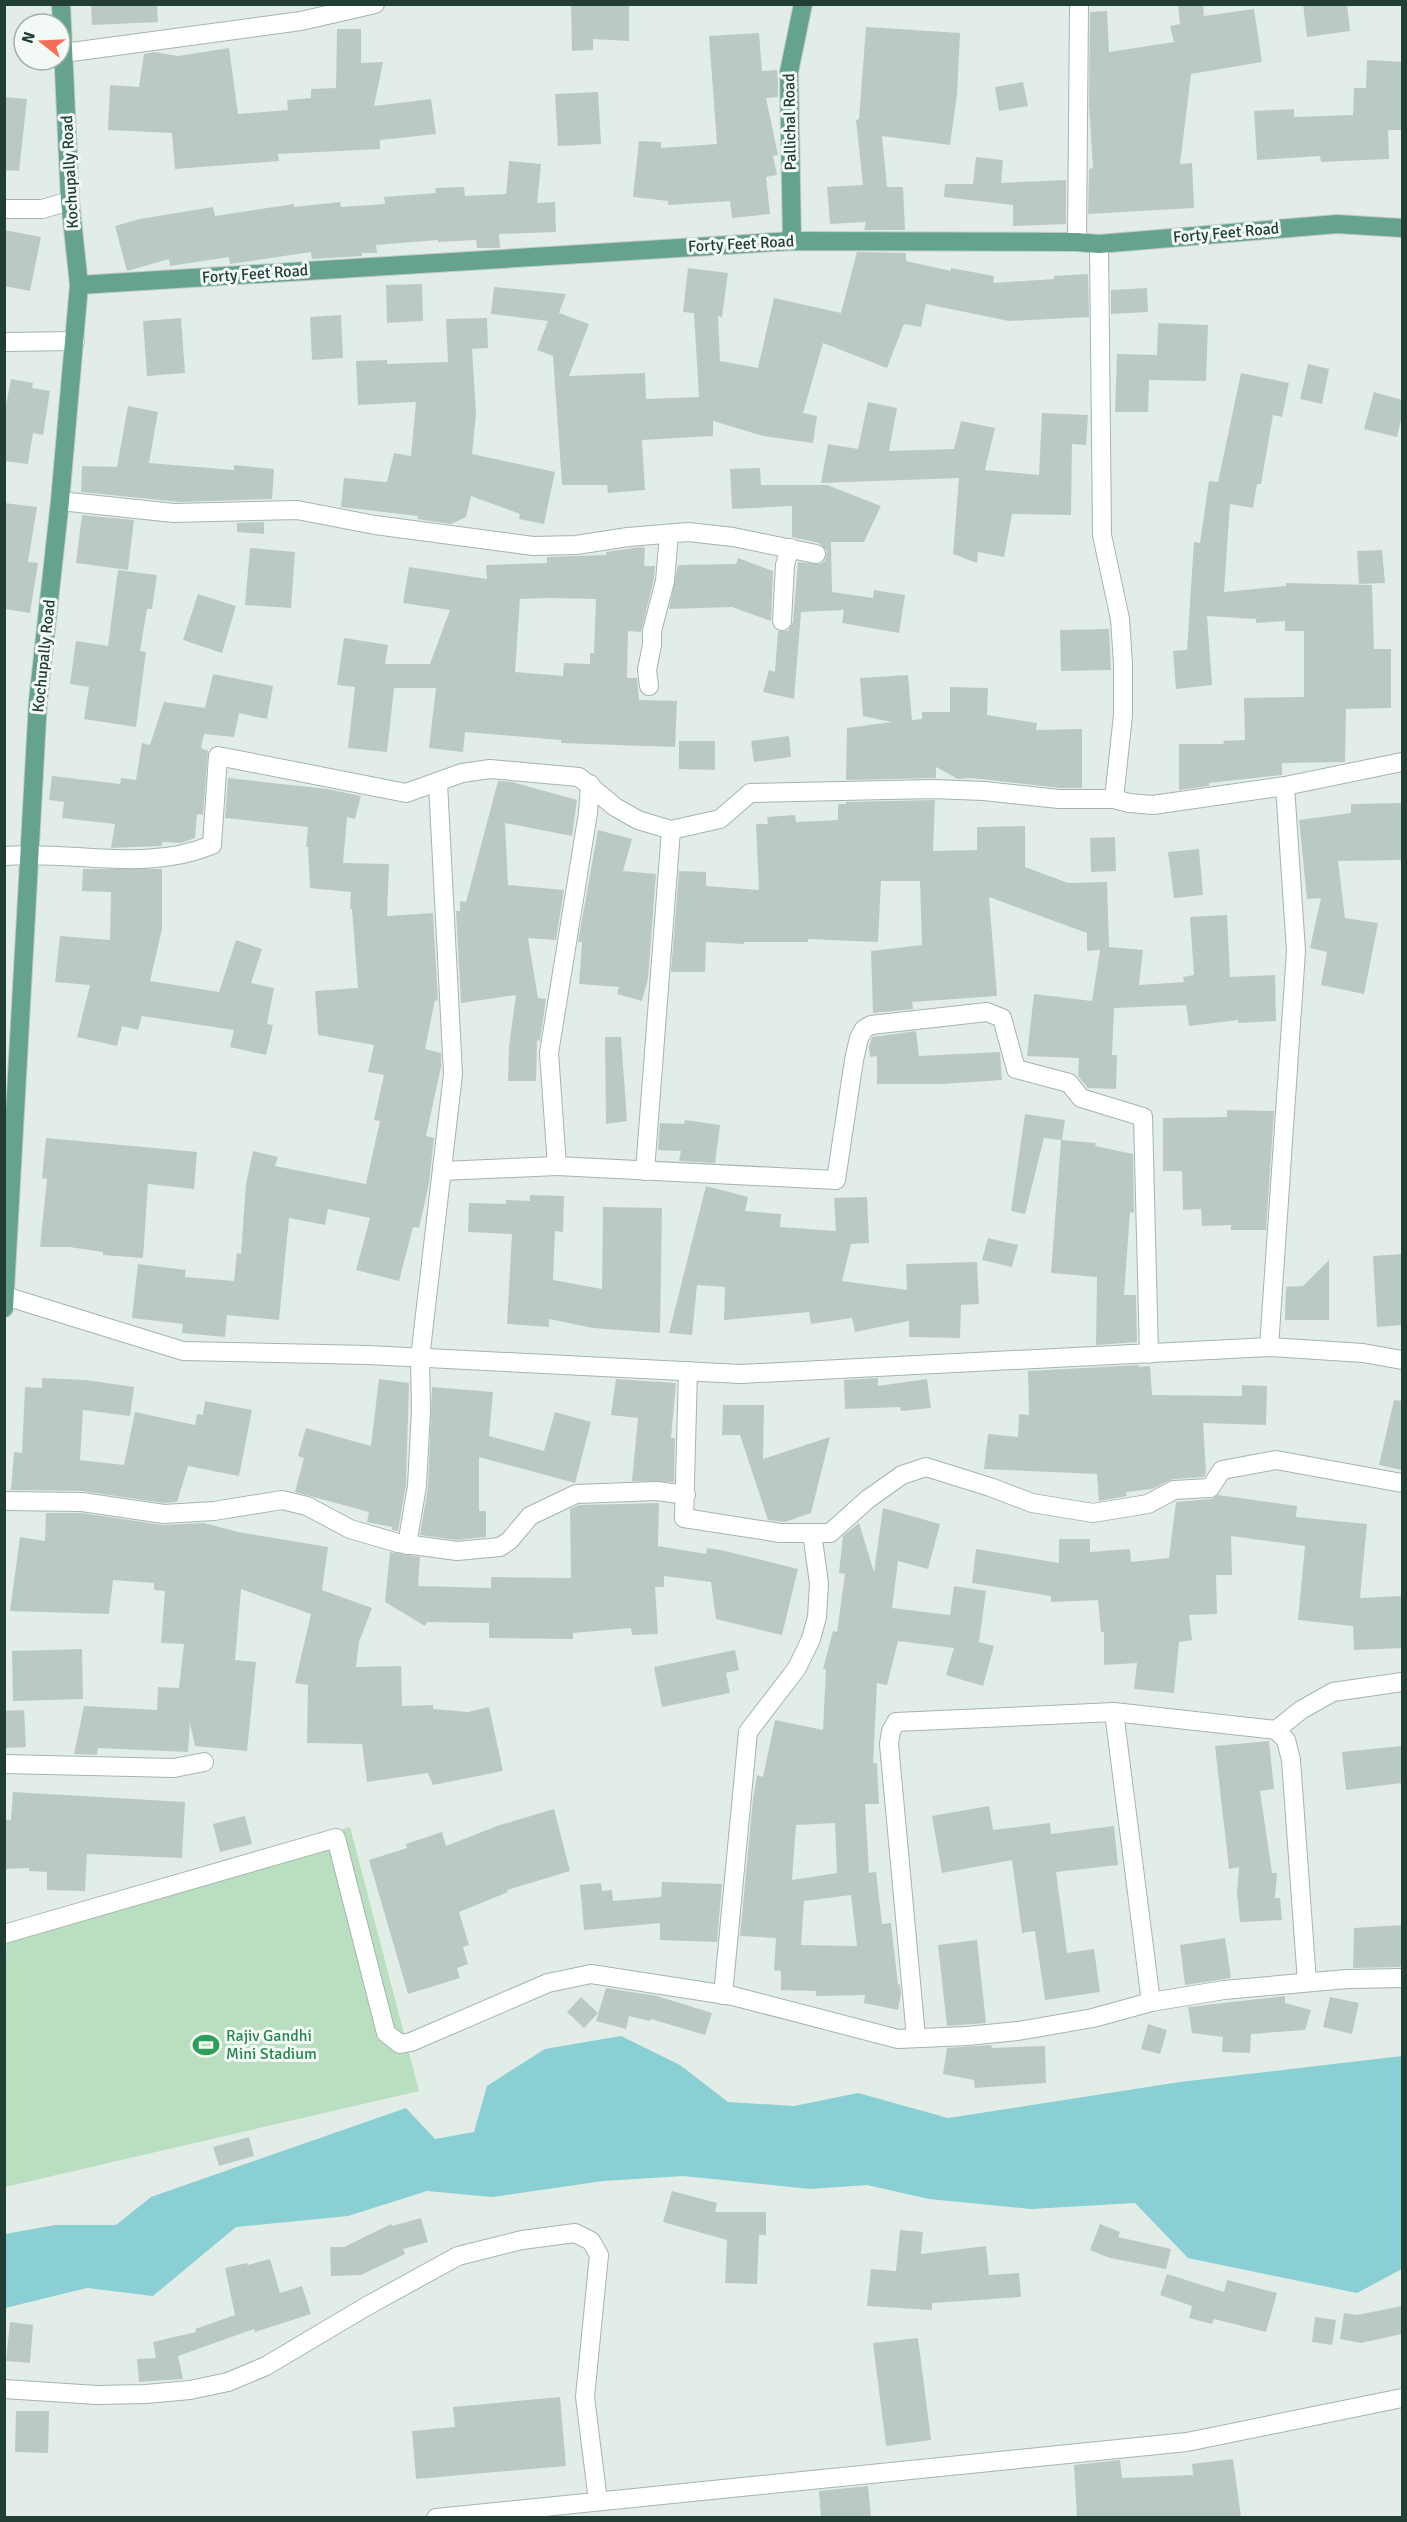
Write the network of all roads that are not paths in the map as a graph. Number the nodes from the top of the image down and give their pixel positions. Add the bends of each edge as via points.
1 (375, 4) edge
2 (803, 4) edge
3 (1080, 4) edge
4 (72, 51) edge
5 (65, 72) edge
6 (70, 201) junction
7 (4, 209) edge
8 (1402, 228) edge
9 (792, 241) junction
10 (1077, 242) junction
11 (1099, 244) junction
12 (79, 285) junction
13 (75, 341) junction
14 (4, 342) edge
15 (60, 501) junction
16 (669, 534) junction
17 (790, 548) junction
18 (816, 554) dead end
19 (782, 621) dead end
20 (649, 686) dead end
21 (1402, 762) edge
22 (438, 783) junction
23 (590, 784) junction
24 (1285, 786) junction
25 (1114, 799) junction
26 (670, 830) junction
27 (30, 854) junction
28 (4, 856) edge
29 (557, 1166) junction
30 (442, 1170) junction
31 (645, 1171) junction
32 (6, 1243) edge
33 (5, 1296) edge
34 (4, 1308) edge
35 (1269, 1347) junction
36 (1149, 1354) junction
37 (420, 1358) junction
38 (1402, 1360) edge
39 (688, 1371) junction
40 (1402, 1483) edge
41 (686, 1494) junction
42 (4, 1501) edge
43 (812, 1533) junction
44 (407, 1545) junction
45 (1402, 1682) edge
46 (1114, 1712) junction
47 (1276, 1730) junction
48 (204, 1762) dead end
49 (4, 1764) edge
50 (4, 1934) edge
51 (1402, 1978) edge
52 (1307, 1982) junction
53 (723, 1995) junction
54 (1151, 2002) junction
55 (916, 2037) junction
56 (4, 2389) edge
57 (1402, 2398) edge
58 (598, 2501) junction
59 (436, 2517) edge

1 - 4 street via 301,21
2 - 9 main road, Pallichal Road via 789,72
3 - 10 street
5 - 6 main road, Kochupally Road
6 - 7 street via 42,209
6 - 12 main road, Kochupally Road
8 - 11 main road, Forty Feet Road via 1337,224
9 - 10 main road, Forty Feet Road
9 - 12 main road, Forty Feet Road
10 - 11 main road, Forty Feet Road
11 - 25 street via 1102,535 1120,619 1123,664 1123,715
12 - 13 main road, Kochupally Road
13 - 14 street
13 - 15 main road, Kochupally Road
15 - 16 street via 174,513 297,510 375,525 533,546
15 - 27 main road, Kochupally Road via 38,701
16 - 17 street via 733,537
16 - 20 street via 665,582 652,631
17 - 18 street
17 - 19 street via 785,565
21 - 24 street
22 - 23 street via 462,773 490,769 579,777
22 - 27 street via 406,793 218,756 212,845 188,854 149,860
22 - 30 street via 453,1074
23 - 26 street via 623,812
23 - 29 street via 549,1053
24 - 25 street via 1153,804
24 - 35 street via 1296,951
25 - 26 street via 1059,799 932,789 750,793 720,819
26 - 31 street
27 - 28 street
27 - 32 main road, Kochupally Road
29 - 30 street
29 - 31 street
30 - 37 street
31 - 36 street via 836,1180 854,1059 864,1029 871,1025 987,1012 997,1015 1002,1018 1016,1069 1069,1083 1081,1098 1143,1117
32 - 33 main road, Kochupally Road
33 - 34 main road, Kochupally Road
33 - 37 street via 183,1351
35 - 36 street
35 - 38 street via 1363,1353
36 - 39 street via 741,1374
37 - 39 street
37 - 44 street via 417,1486
39 - 41 street
40 - 43 street via 1276,1460 1222,1470 1210,1488 1174,1490 1148,1504 1093,1513 1032,1503 926,1467 902,1475 830,1533
41 - 43 street via 684,1518 780,1533
41 - 44 street via 576,1494 530,1516 500,1548 457,1551
42 - 44 street via 82,1502 164,1515 282,1500 307,1506 350,1529
43 - 53 street via 819,1583 811,1639 797,1668 748,1732
45 - 47 street via 1333,1692
46 - 47 street
46 - 54 street
46 - 55 street via 896,1722 889,1744
47 - 52 street via 1286,1740 1291,1760
48 - 49 street via 153,1768
50 - 53 street via 336,1838 386,2033 400,2044 548,1983 591,1974
51 - 52 street
52 - 54 street
53 - 55 street via 898,2039
54 - 55 street via 1093,2018 1018,2031
56 - 58 street via 146,2394 228,2382 266,2366 458,2256 522,2240 575,2233 591,2241 599,2255 585,2397
57 - 58 street via 1187,2442
58 - 59 street

